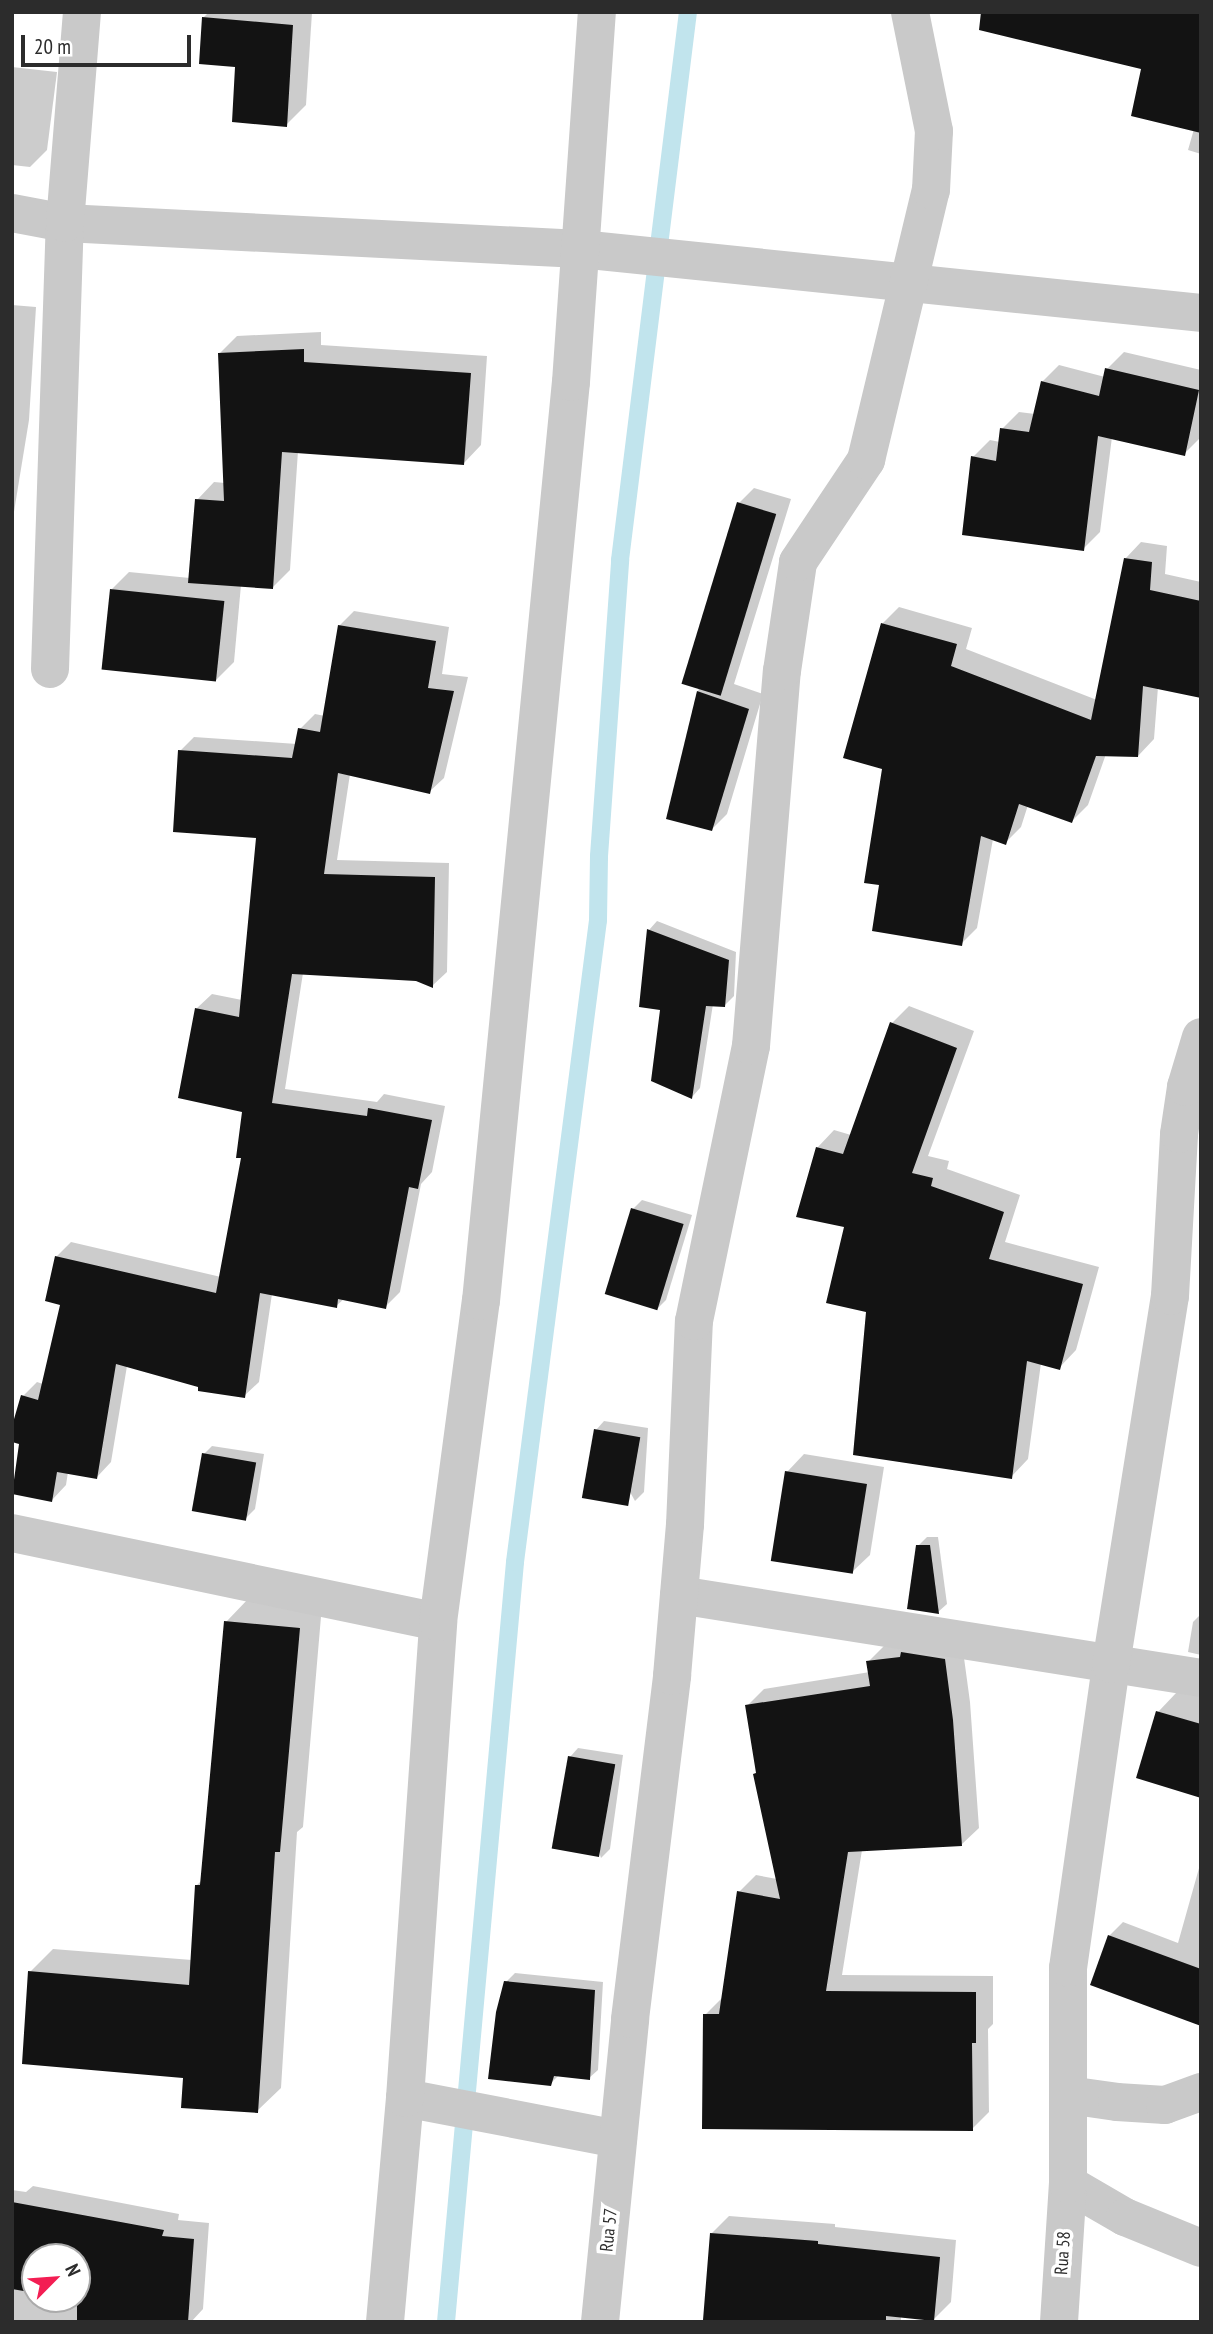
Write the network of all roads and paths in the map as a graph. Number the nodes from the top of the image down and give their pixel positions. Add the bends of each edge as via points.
1 (82, 12) edge
2 (597, 12) edge
3 (910, 12) edge
4 (12, 213) edge
5 (65, 223) junction
6 (580, 248) junction
7 (906, 282) junction
8 (1201, 313) edge
9 (50, 669) dead end
10 (1201, 1037) edge
11 (12, 1533) edge
12 (679, 1595) junction
13 (438, 1622) junction
14 (1111, 1664) junction
15 (1201, 1678) edge
16 (1201, 2092) edge
17 (1068, 2095) junction
18 (405, 2098) junction
19 (618, 2138) junction
20 (1068, 2184) junction
21 (1201, 2248) edge
22 (385, 2322) edge
23 (600, 2322) edge
24 (1059, 2322) edge

1 - 5 street
2 - 6 street
3 - 7 street, Rua 57 via 933,131 931,190
4 - 5 street
5 - 6 street
5 - 9 street
6 - 7 street
6 - 13 street via 570,396 481,1300
7 - 8 street
7 - 12 street, Rua 57 via 866,460 798,562 782,671 751,1046 694,1321
10 - 14 street, Rua 58 via 1186,1087 1179,1134 1170,1296
11 - 13 street
12 - 14 street
12 - 19 street, Rua 57
13 - 18 street
14 - 15 street
14 - 17 street, Rua 58 via 1068,1968
16 - 17 street via 1165,2105
17 - 20 street, Rua 58
18 - 19 street
18 - 22 street
19 - 23 street, Rua 57
20 - 21 street via 1125,2217
20 - 24 street, Rua 58

